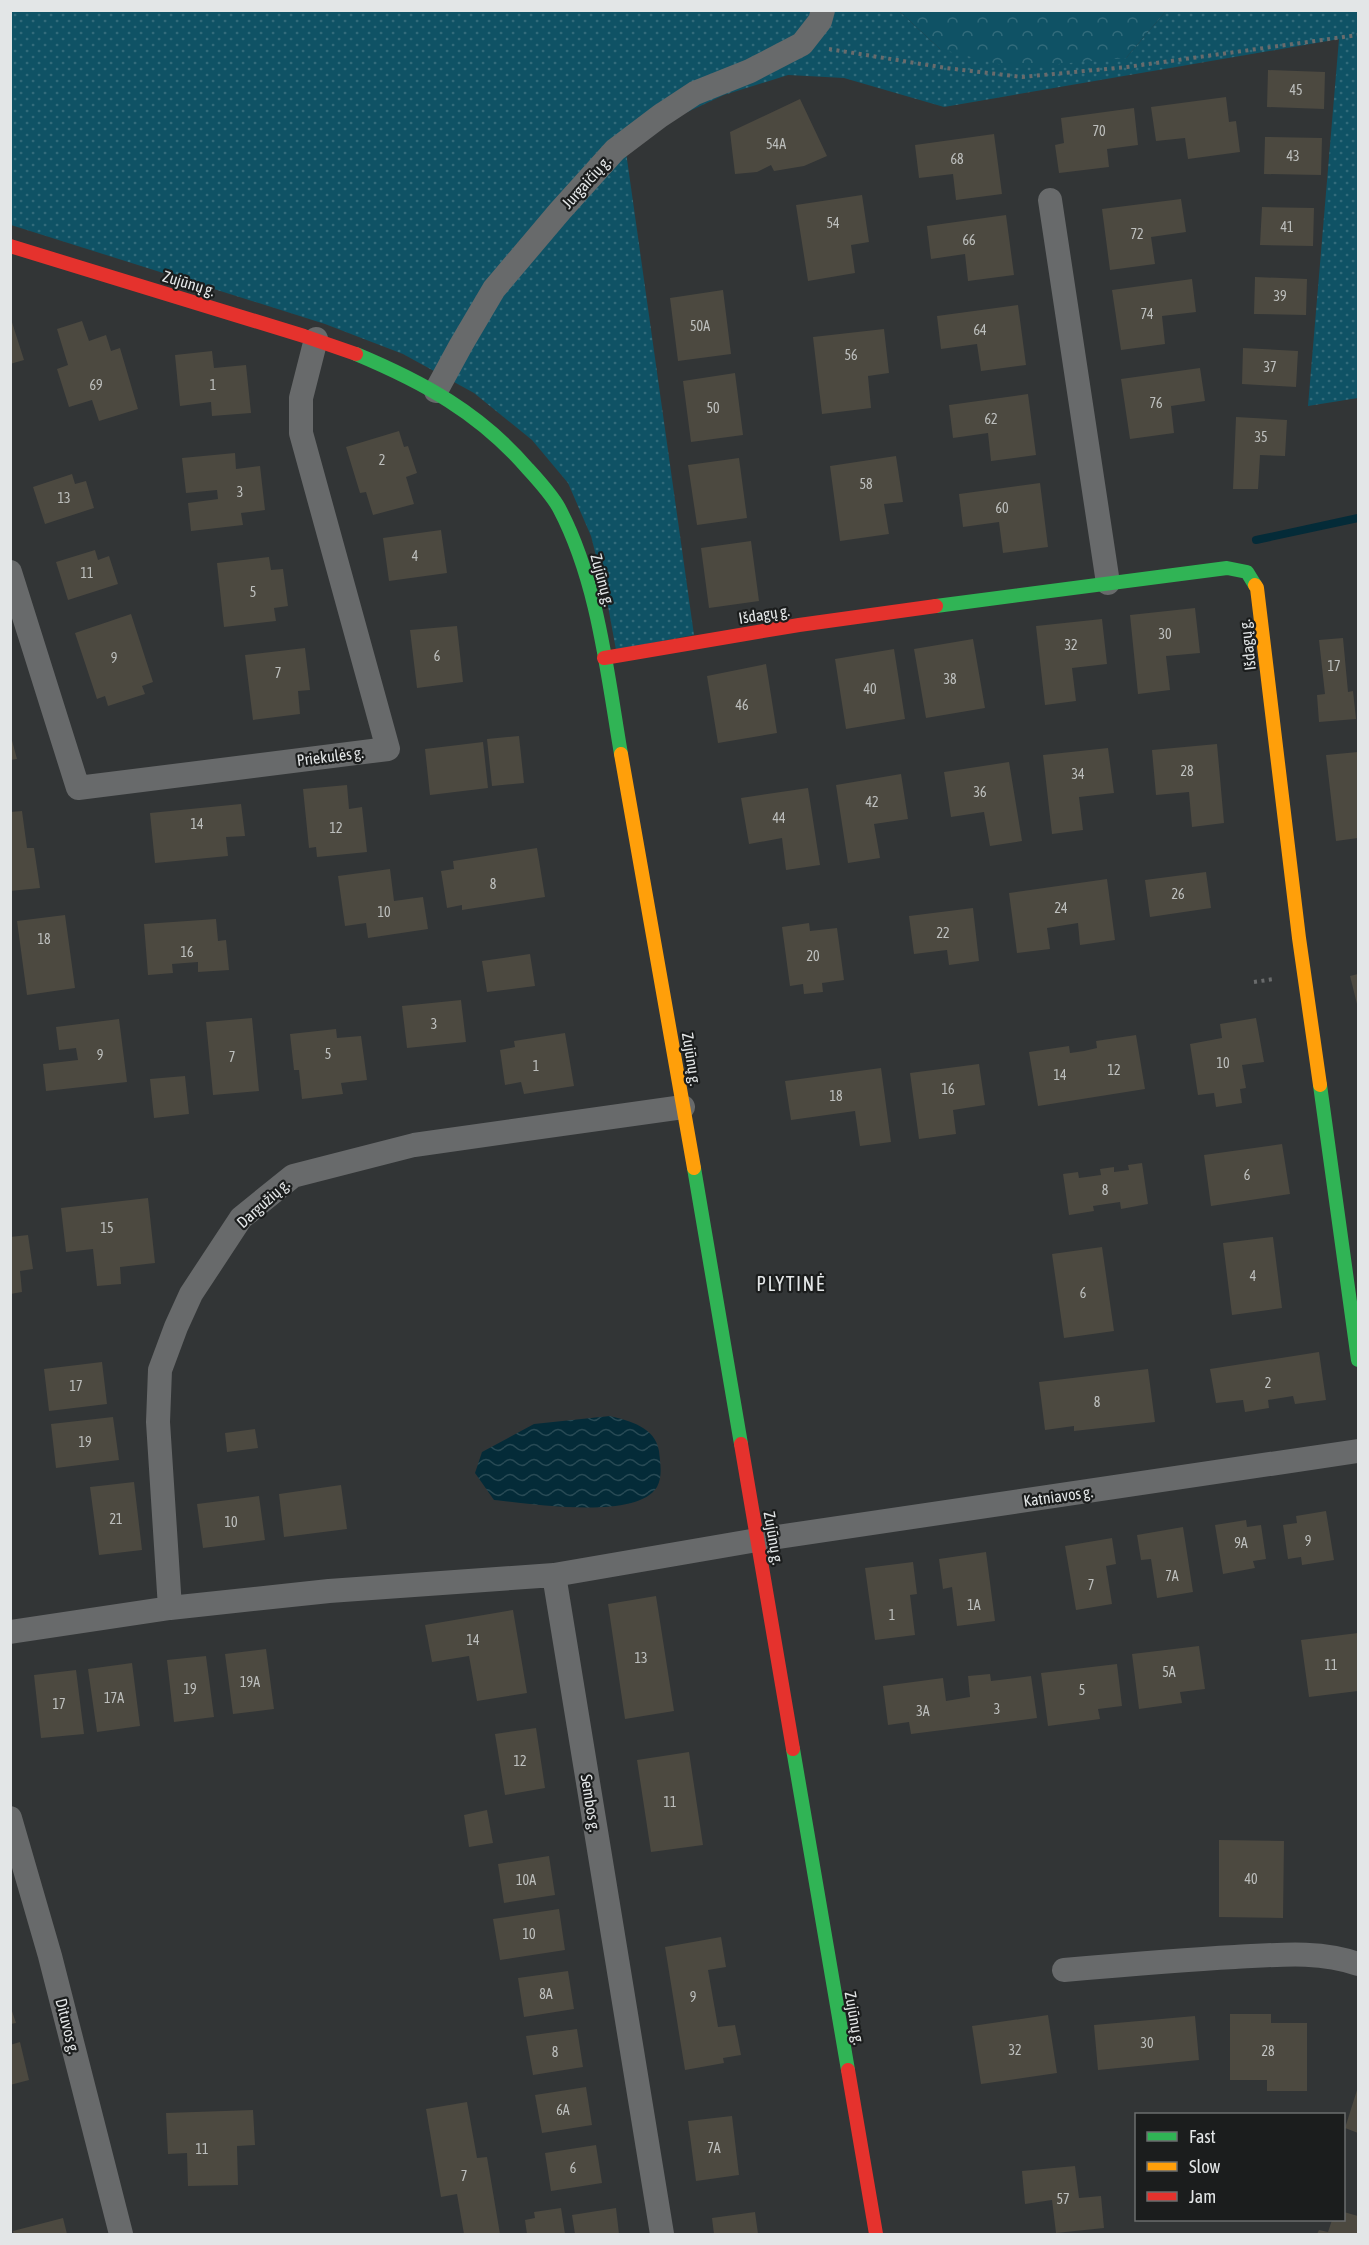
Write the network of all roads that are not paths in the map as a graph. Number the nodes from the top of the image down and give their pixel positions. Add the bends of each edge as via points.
1 (823, 10) edge
2 (1050, 200) dead end
3 (10, 246) edge
4 (316, 339) junction
5 (436, 391) junction
6 (10, 572) edge
7 (1108, 583) junction
8 (604, 658) junction
9 (683, 1107) junction
10 (1359, 1360) edge
11 (1359, 1451) edge
12 (757, 1540) junction
13 (554, 1575) junction
14 (170, 1608) junction
15 (10, 1632) edge
16 (10, 1818) edge
17 (1359, 1964) edge
18 (1064, 1970) dead end
19 (121, 2235) edge
20 (662, 2235) edge
21 (876, 2235) edge

1 - 5 street, Jurgaičių g. via 820,21 802,44 695,93 615,150 494,289
2 - 7 street
3 - 4 main road, Zujūnų g.
4 - 5 main road, Zujūnų g. via 381,363
4 - 6 street, Priekulės g. via 301,398 301,433 388,749 78,789
5 - 8 main road, Zujūnų g. via 487,426 523,459 557,506 579,555
7 - 8 main road, Išdagų g. via 799,625
7 - 10 main road, Išdagų g. via 1227,568 1247,573 1257,588 1299,938
8 - 9 main road, Zujūnų g.
9 - 12 main road, Zujūnų g.
9 - 14 street, Dargužių g. via 414,1145 293,1176 241,1218 191,1294 160,1370 158,1422
11 - 12 street, Katniavos g.
12 - 13 street
12 - 21 main road, Zujūnų g.
13 - 14 street via 329,1591
13 - 20 street, Sembos g.
14 - 15 street
16 - 19 street, Dituvos g. via 50,1956
17 - 18 street via 1328,1957 1286,1955

